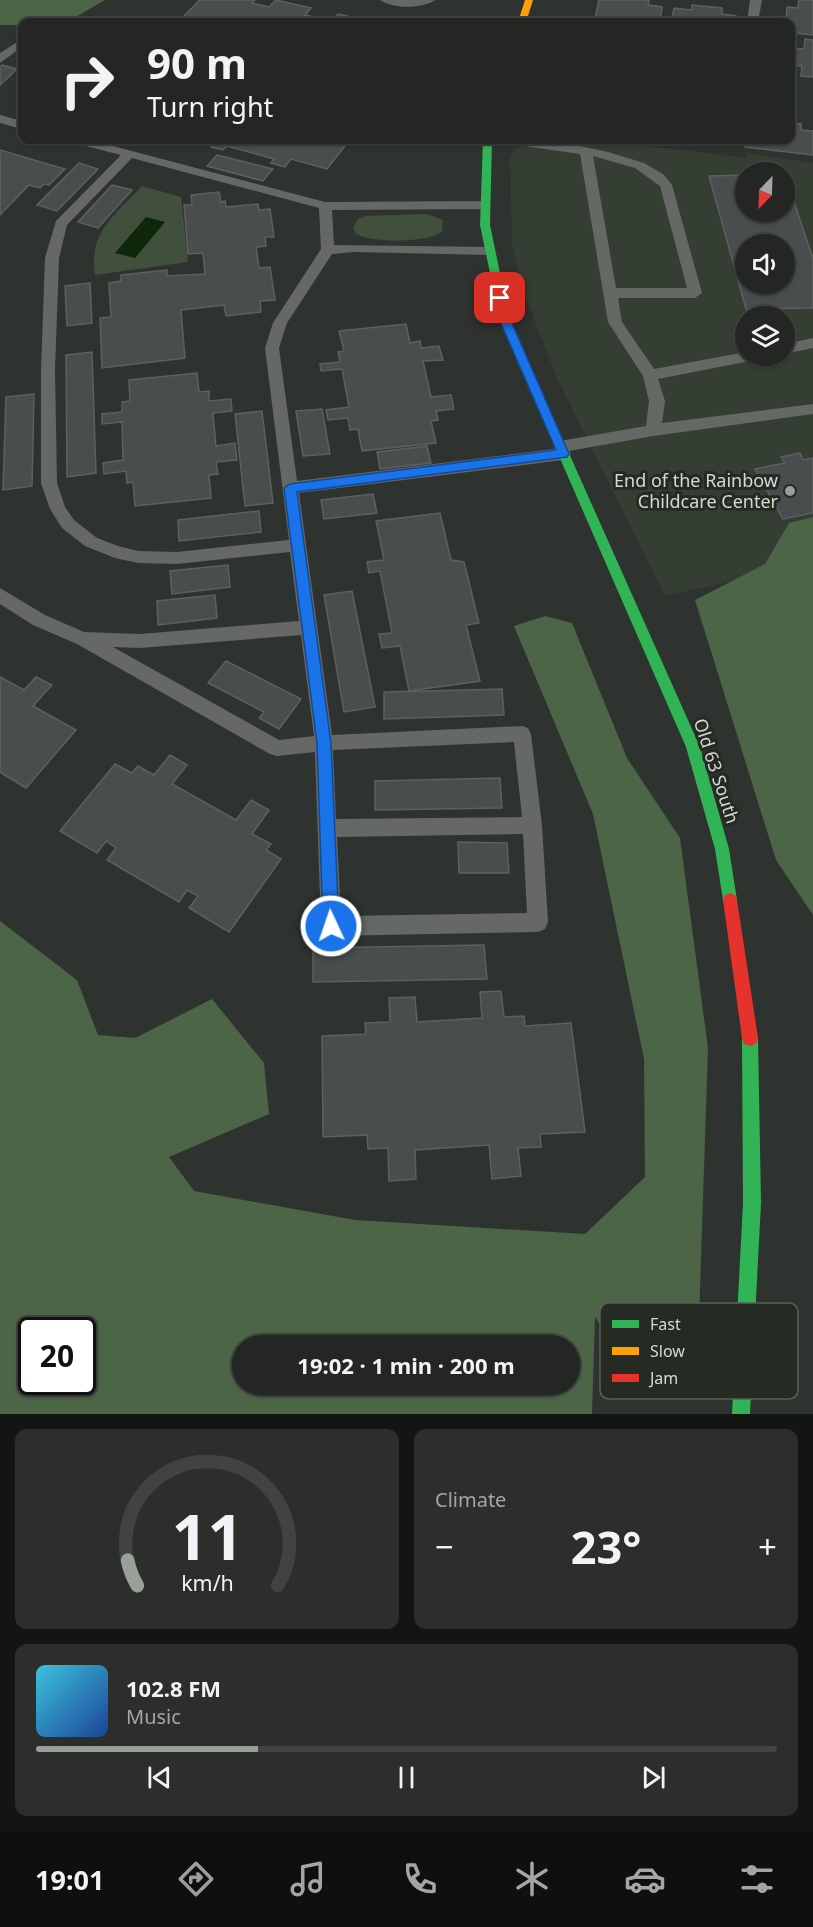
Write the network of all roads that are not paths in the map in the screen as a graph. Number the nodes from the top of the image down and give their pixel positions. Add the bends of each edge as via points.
1 (386, 0) edge
2 (429, 0) edge
3 (529, 0) edge
4 (756, 0) edge
5 (523, 18) edge
6 (754, 18) edge
7 (18, 45) edge
8 (0, 59) edge
9 (0, 119) edge
10 (18, 124) edge
11 (104, 144) edge
12 (487, 144) edge
13 (548, 144) edge
14 (130, 148) edge
15 (586, 151) junction
16 (484, 205) junction
17 (325, 206) junction
18 (328, 250) junction
19 (489, 251) junction
20 (609, 293) junction
21 (810, 347) edge
22 (795, 348) edge
23 (735, 359) edge
24 (650, 375) junction
25 (813, 409) edge
26 (653, 430) junction
27 (562, 450) junction
28 (290, 488) junction
29 (298, 545) junction
30 (0, 595) edge
31 (309, 627) junction
32 (83, 639) junction
33 (324, 743) junction
34 (532, 825) junction
35 (327, 828) junction
36 (747, 1303) edge
37 (742, 1399) edge
38 (741, 1414) edge

1 - 2 lane
3 - 5 main road
4 - 6 lane
7 - 8 lane
9 - 10 lane
11 - 14 lane
12 - 16 main road, Old 63 South
13 - 15 lane
14 - 17 lane
14 - 29 lane via 61,224 52,258 49,483 58,509 68,524 91,543 138,557 177,558
15 - 20 lane
15 - 20 lane via 642,166 666,185 695,293
16 - 17 lane
16 - 19 main road, Old 63 South
17 - 18 lane
18 - 19 lane
18 - 28 lane via 280,322 272,348
19 - 27 main road, Old 63 South via 505,321
20 - 24 lane via 615,322
21 - 22 lane
23 - 24 lane
24 - 26 lane via 657,401
25 - 26 lane
26 - 27 lane
27 - 28 lane
27 - 36 main road, Old 63 South via 693,747 722,849 750,1037 752,1203
28 - 29 lane
29 - 31 lane
30 - 32 lane via 39,620
31 - 32 lane via 140,641
31 - 33 lane
32 - 33 lane via 277,748
33 - 34 lane via 522,734
33 - 35 lane
34 - 35 lane
34 - 35 lane via 538,922 342,926 331,926
37 - 38 main road, Old 63 South

